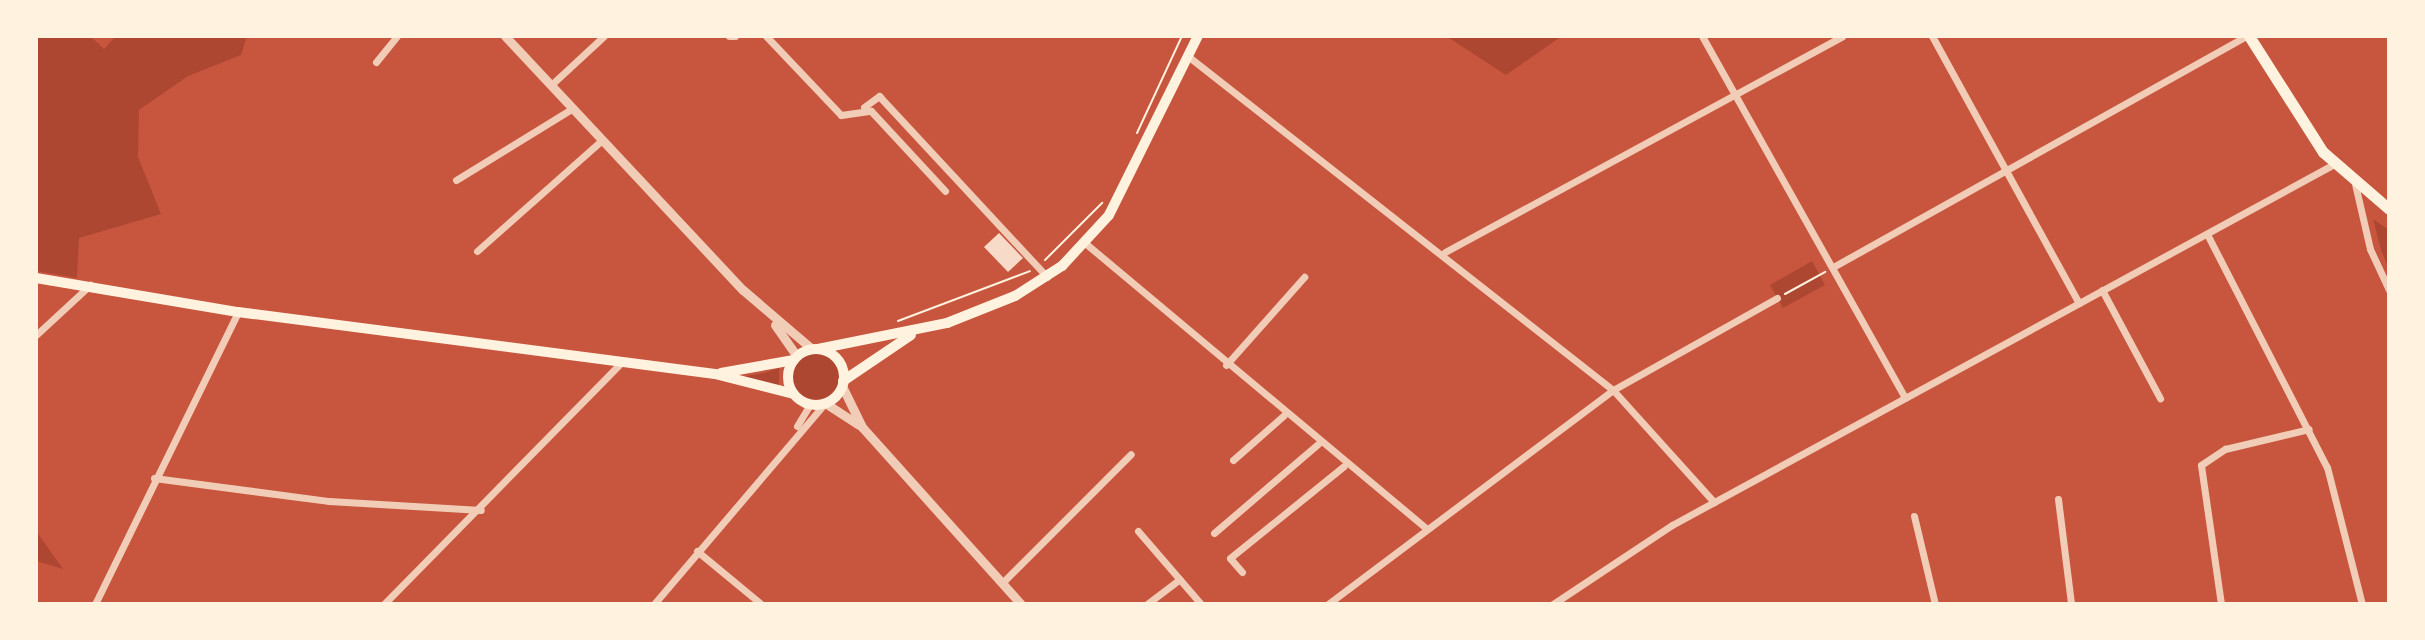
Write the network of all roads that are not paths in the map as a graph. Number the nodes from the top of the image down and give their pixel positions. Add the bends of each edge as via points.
1 (397, 36) edge
2 (506, 36) edge
3 (604, 36) edge
4 (766, 36) edge
5 (1198, 36) edge
6 (1702, 36) edge
7 (1842, 36) edge
8 (1932, 36) edge
9 (2248, 36) edge
10 (1189, 57) junction
11 (376, 62) dead end
12 (551, 85) junction
13 (1737, 93) junction
14 (864, 107) junction
15 (573, 108) junction
16 (602, 140) junction
17 (2334, 164) junction
18 (2006, 170) junction
19 (456, 180) dead end
20 (2355, 184) junction
21 (945, 191) dead end
22 (2389, 209) edge
23 (2207, 234) junction
24 (1085, 243) junction
25 (477, 251) dead end
26 (1445, 252) junction
27 (1833, 267) junction
28 (1047, 277) junction
29 (1304, 277) dead end
30 (36, 278) edge
31 (90, 285) junction
32 (2102, 290) junction
33 (2389, 290) edge
34 (1777, 298) road end
35 (2079, 303) junction
36 (238, 312) junction
37 (769, 316) junction
38 (914, 333) junction
39 (36, 335) edge
40 (815, 349) junction
41 (795, 358) junction
42 (623, 361) junction
43 (1226, 365) junction
44 (715, 374) junction
45 (843, 383) junction
46 (1613, 390) junction
47 (794, 394) junction
48 (1905, 398) junction
49 (2160, 398) dead end
50 (825, 403) junction
51 (810, 404) junction
52 (1284, 415) junction
53 (862, 427) junction
54 (2309, 429) junction
55 (791, 435) junction
56 (1318, 444) junction
57 (1131, 454) dead end
58 (1233, 460) dead end
59 (1344, 466) junction
60 (154, 478) junction
61 (2058, 499) dead end
62 (1714, 502) junction
63 (481, 510) junction
64 (1914, 516) dead end
65 (1427, 529) junction
66 (1138, 531) dead end
67 (1214, 533) dead end
68 (697, 551) junction
69 (1242, 572) dead end
70 (1180, 579) junction
71 (1002, 583) junction
72 (95, 604) edge
73 (384, 604) edge
74 (654, 604) edge
75 (761, 604) edge
76 (1021, 604) edge
77 (1147, 604) edge
78 (1201, 604) edge
79 (1328, 604) edge
80 (1553, 604) edge
81 (1935, 604) edge
82 (2071, 604) edge
83 (2221, 604) edge
84 (2362, 604) edge

1 - 11 street
2 - 12 street
3 - 12 street
4 - 14 street via 841,115
5 - 10 main road
6 - 13 street
7 - 13 street
8 - 18 street
9 - 17 main road
9 - 18 street
10 - 24 main road via 1109,215
10 - 26 street
12 - 15 street
13 - 26 street
13 - 27 street
14 - 21 street
14 - 28 street via 879,96
15 - 16 street
15 - 19 street
16 - 25 street
16 - 37 street
17 - 20 main road
17 - 23 street
18 - 27 street
18 - 35 street
20 - 22 main road
20 - 33 street via 2370,249
23 - 32 street
23 - 54 street
24 - 28 main road
24 - 43 street
26 - 46 street
27 - 48 street
28 - 38 main road
29 - 43 street
30 - 31 main road
31 - 36 main road
31 - 39 street
32 - 35 street
32 - 49 street
34 - 46 street
35 - 48 street
36 - 42 main road
36 - 60 street
37 - 40 street
37 - 41 street
38 - 40 main road
38 - 45 main road
40 - 41 main road
40 - 45 main road via 840,363
41 - 44 main road
41 - 47 main road via 788,377
42 - 44 main road
42 - 63 street
43 - 52 street
44 - 47 main road
45 - 50 main road
45 - 53 street
46 - 62 street
46 - 65 street
47 - 51 main road
48 - 62 street
50 - 51 main road
50 - 53 street
50 - 55 street
51 - 55 street
52 - 56 street
52 - 58 street
53 - 71 street
54 - 83 street via 2225,449 2201,465
54 - 84 street via 2336,492
55 - 68 street
56 - 59 street
56 - 67 street
57 - 71 street
59 - 65 street
59 - 69 street via 1230,558
60 - 63 street via 329,501
60 - 72 street
61 - 82 street
62 - 80 street
63 - 73 street
64 - 81 street
65 - 79 street
66 - 70 street
68 - 74 street
68 - 75 street
70 - 77 street
70 - 78 street
71 - 76 street

